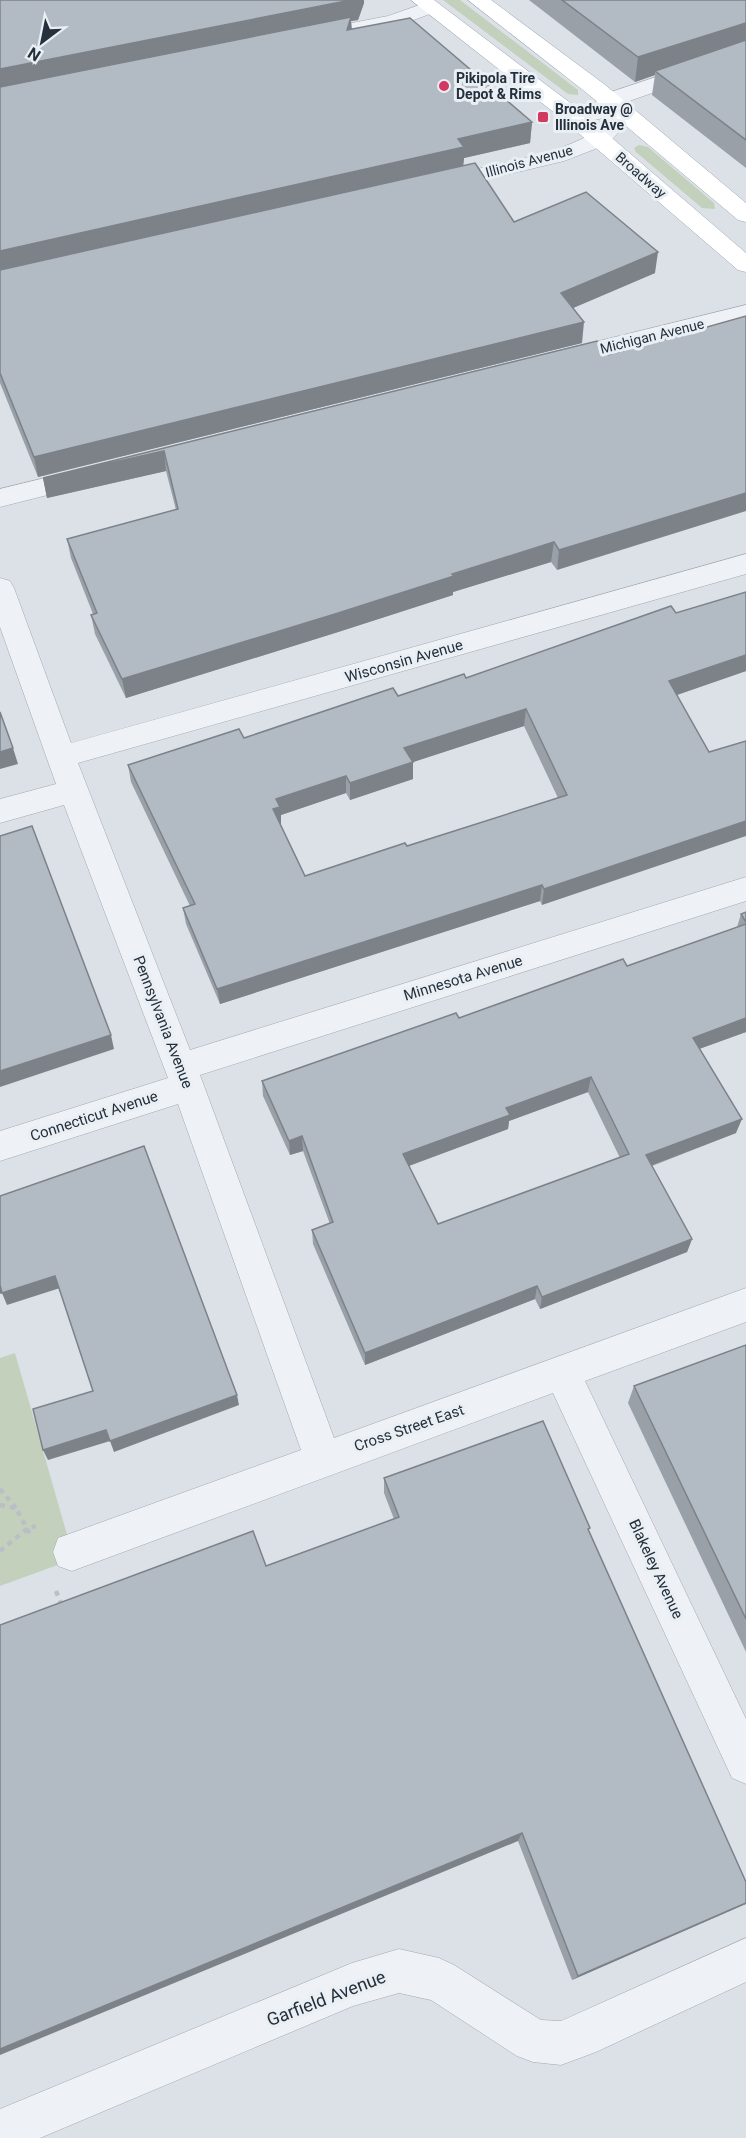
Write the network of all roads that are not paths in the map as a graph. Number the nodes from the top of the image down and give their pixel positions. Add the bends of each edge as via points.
1 (478, 0) edge
2 (426, 4) edge
3 (289, 41) edge
4 (746, 53) edge
5 (617, 106) junction
6 (592, 133) junction
7 (416, 189) edge
8 (746, 215) edge
9 (746, 265) edge
10 (746, 313) edge
11 (534, 365) edge
12 (105, 472) edge
13 (0, 498) edge
14 (746, 564) edge
15 (0, 588) edge
16 (61, 757) junction
17 (75, 790) junction
18 (0, 811) edge
19 (746, 890) edge
20 (184, 1077) junction
21 (0, 1146) edge
22 (746, 1305) edge
23 (563, 1374) junction
24 (323, 1458) junction
25 (72, 1552) dead end
26 (746, 1764) edge
27 (746, 1960) edge
28 (0, 2132) edge

1 - 5 main road
2 - 3 street via 393,21
2 - 6 main road, Broadway
4 - 5 street
5 - 6 street, Illinois Avenue
5 - 8 main road
6 - 7 street, Illinois Avenue via 556,156
6 - 9 main road, Broadway
10 - 11 street, Michigan Avenue
12 - 13 street
14 - 16 street, Wisconsin Avenue
15 - 16 street, Pennsylvania Avenue
16 - 17 street, Pennsylvania Avenue
17 - 18 street
17 - 20 street, Pennsylvania Avenue
19 - 20 street, Minnesota Avenue
20 - 21 street, Connecticut Avenue
20 - 24 street, Pennsylvania Avenue
22 - 23 street, Cross Street East
23 - 24 street, Cross Street East
23 - 26 street, Blakeley Avenue
24 - 25 street, Cross Street East
27 - 28 street, Garfield Avenue via 580,2036 554,2043 533,2040 439,1980 399,1971 352,1985

